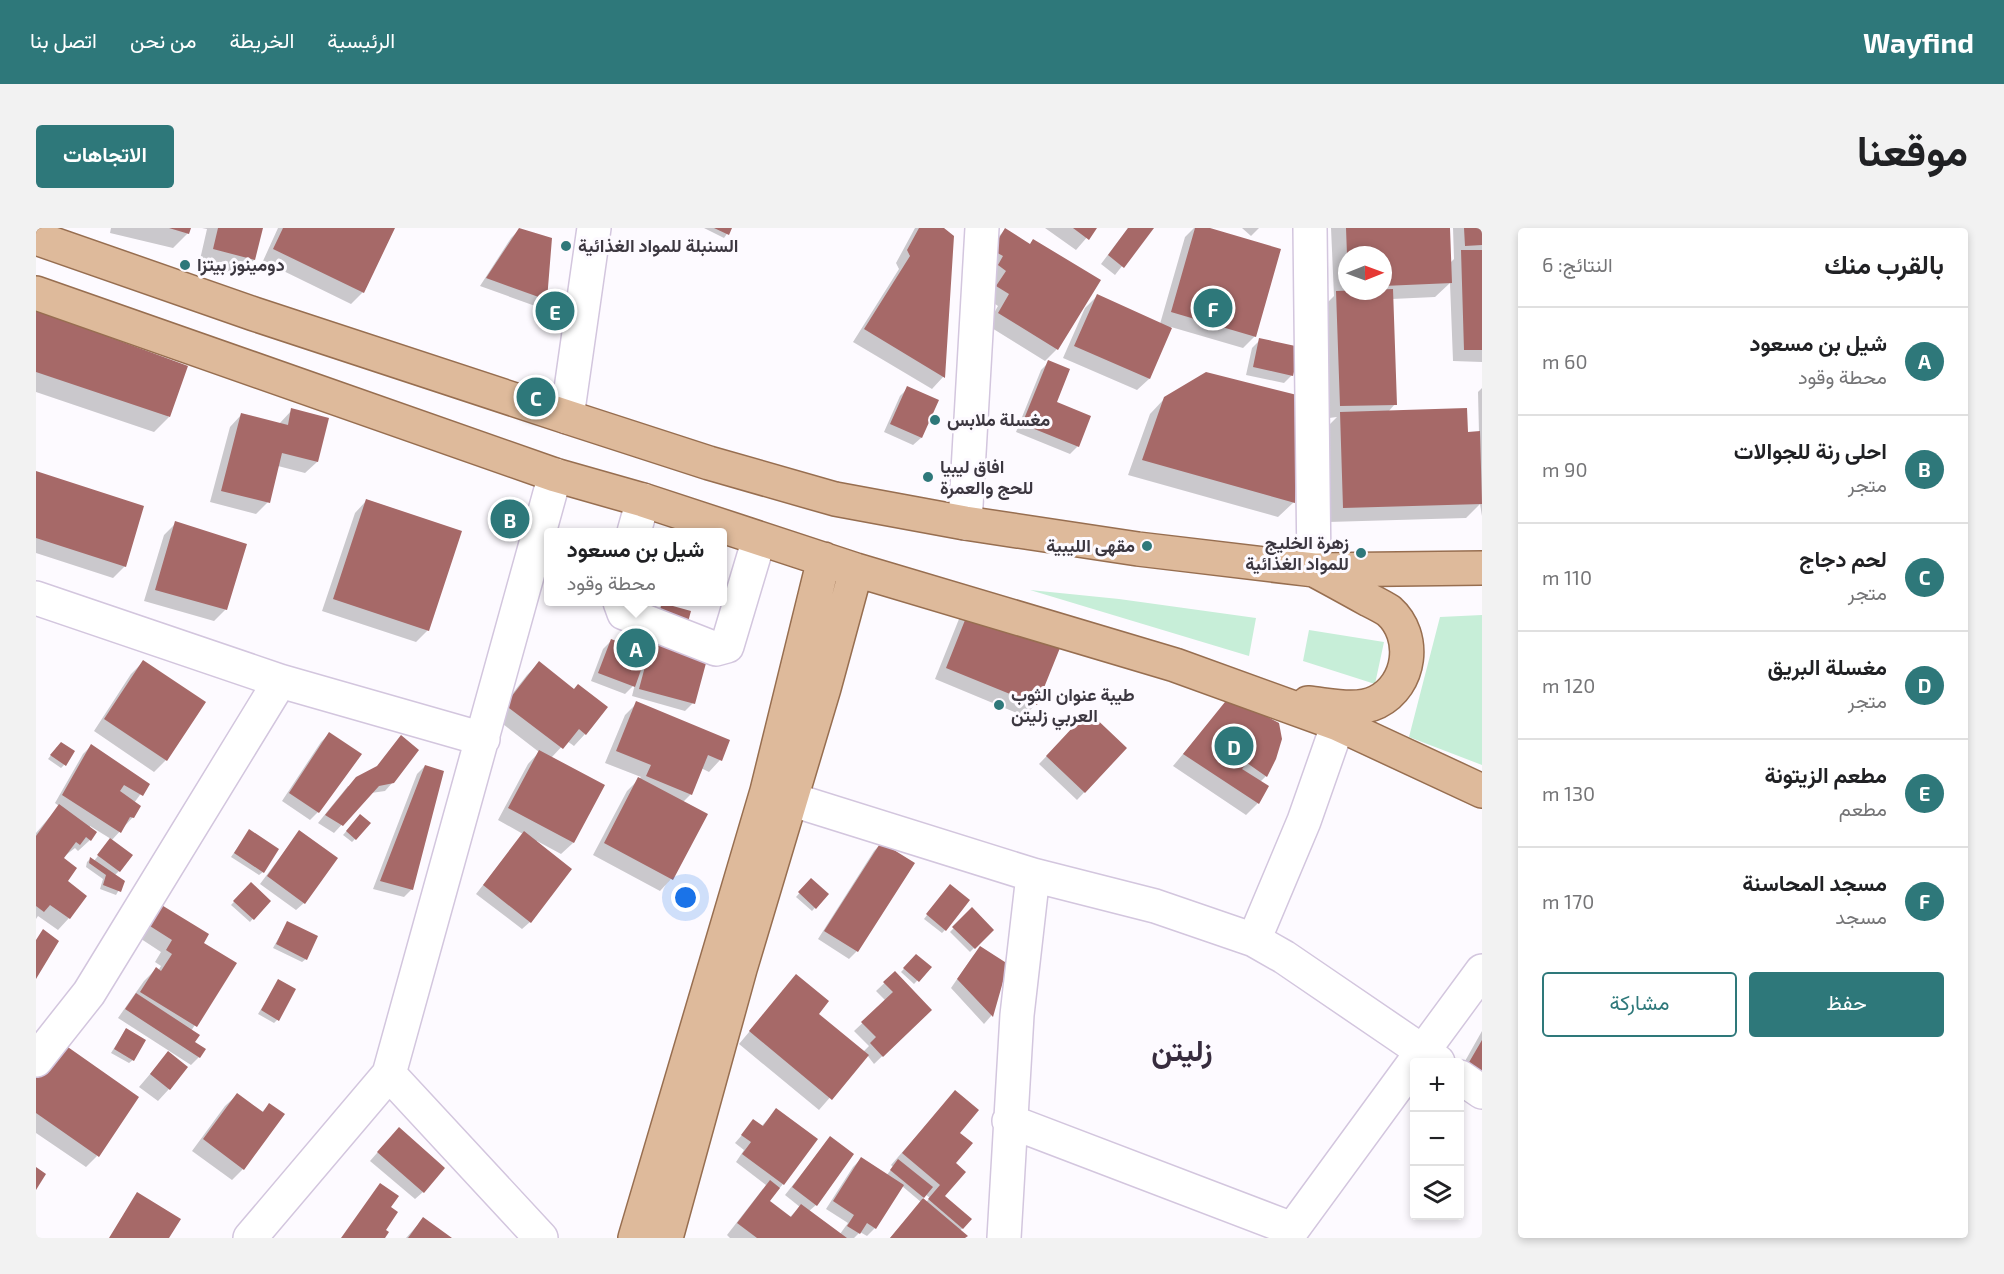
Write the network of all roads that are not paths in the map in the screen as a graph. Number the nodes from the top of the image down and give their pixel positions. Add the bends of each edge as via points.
1 (594, 228) edge
2 (982, 228) edge
3 (1310, 228) edge
4 (36, 237) edge
5 (36, 293) edge
6 (567, 417) junction
7 (555, 475) junction
8 (643, 501) junction
9 (965, 523) junction
10 (635, 528) edge
11 (725, 528) edge
12 (727, 529) edge
13 (759, 539) junction
14 (824, 559) junction
15 (1482, 568) edge
16 (856, 570) junction
17 (1314, 570) junction
18 (36, 598) edge
19 (621, 606) edge
20 (280, 681) junction
21 (1265, 698) junction
22 (1338, 724) junction
23 (483, 739) junction
24 (1482, 791) edge
25 (790, 799) junction
26 (1033, 875) junction
27 (1254, 940) junction
28 (1482, 970) edge
29 (1420, 1058) edge
30 (1424, 1058) edge
31 (36, 1060) edge
32 (389, 1074) junction
33 (1410, 1077) edge
34 (1464, 1080) edge
35 (1482, 1092) edge
36 (1010, 1121) junction
37 (1289, 1234) edge
38 (250, 1238) edge
39 (541, 1238) edge
40 (635, 1238) edge
41 (666, 1238) edge
42 (1004, 1238) edge

1 - 6 street
2 - 9 street
3 - 17 street
4 - 6 main road
5 - 7 main road
6 - 9 main road via 835,499
7 - 8 main road
7 - 23 street
8 - 10 street
8 - 11 main road
9 - 17 main road
12 - 13 main road
13 - 14 main road
13 - 19 street via 727,646 721,649 624,613
14 - 16 main road
14 - 40 main road via 767,791
15 - 17 main road
16 - 21 main road via 1175,665
16 - 25 main road
17 - 21 main road via 1388,611 1400,625 1407,650 1402,676 1392,691 1377,702 1360,707
18 - 20 street
20 - 23 street
20 - 31 street via 89,993
21 - 22 main road
22 - 24 main road
22 - 27 street via 1304,821
23 - 32 street
25 - 26 street
25 - 41 main road
26 - 27 street via 1155,906
26 - 36 street
27 - 29 street via 1284,957
28 - 30 street
32 - 38 street
32 - 39 street
33 - 37 street
34 - 35 street
36 - 37 street
36 - 42 street

